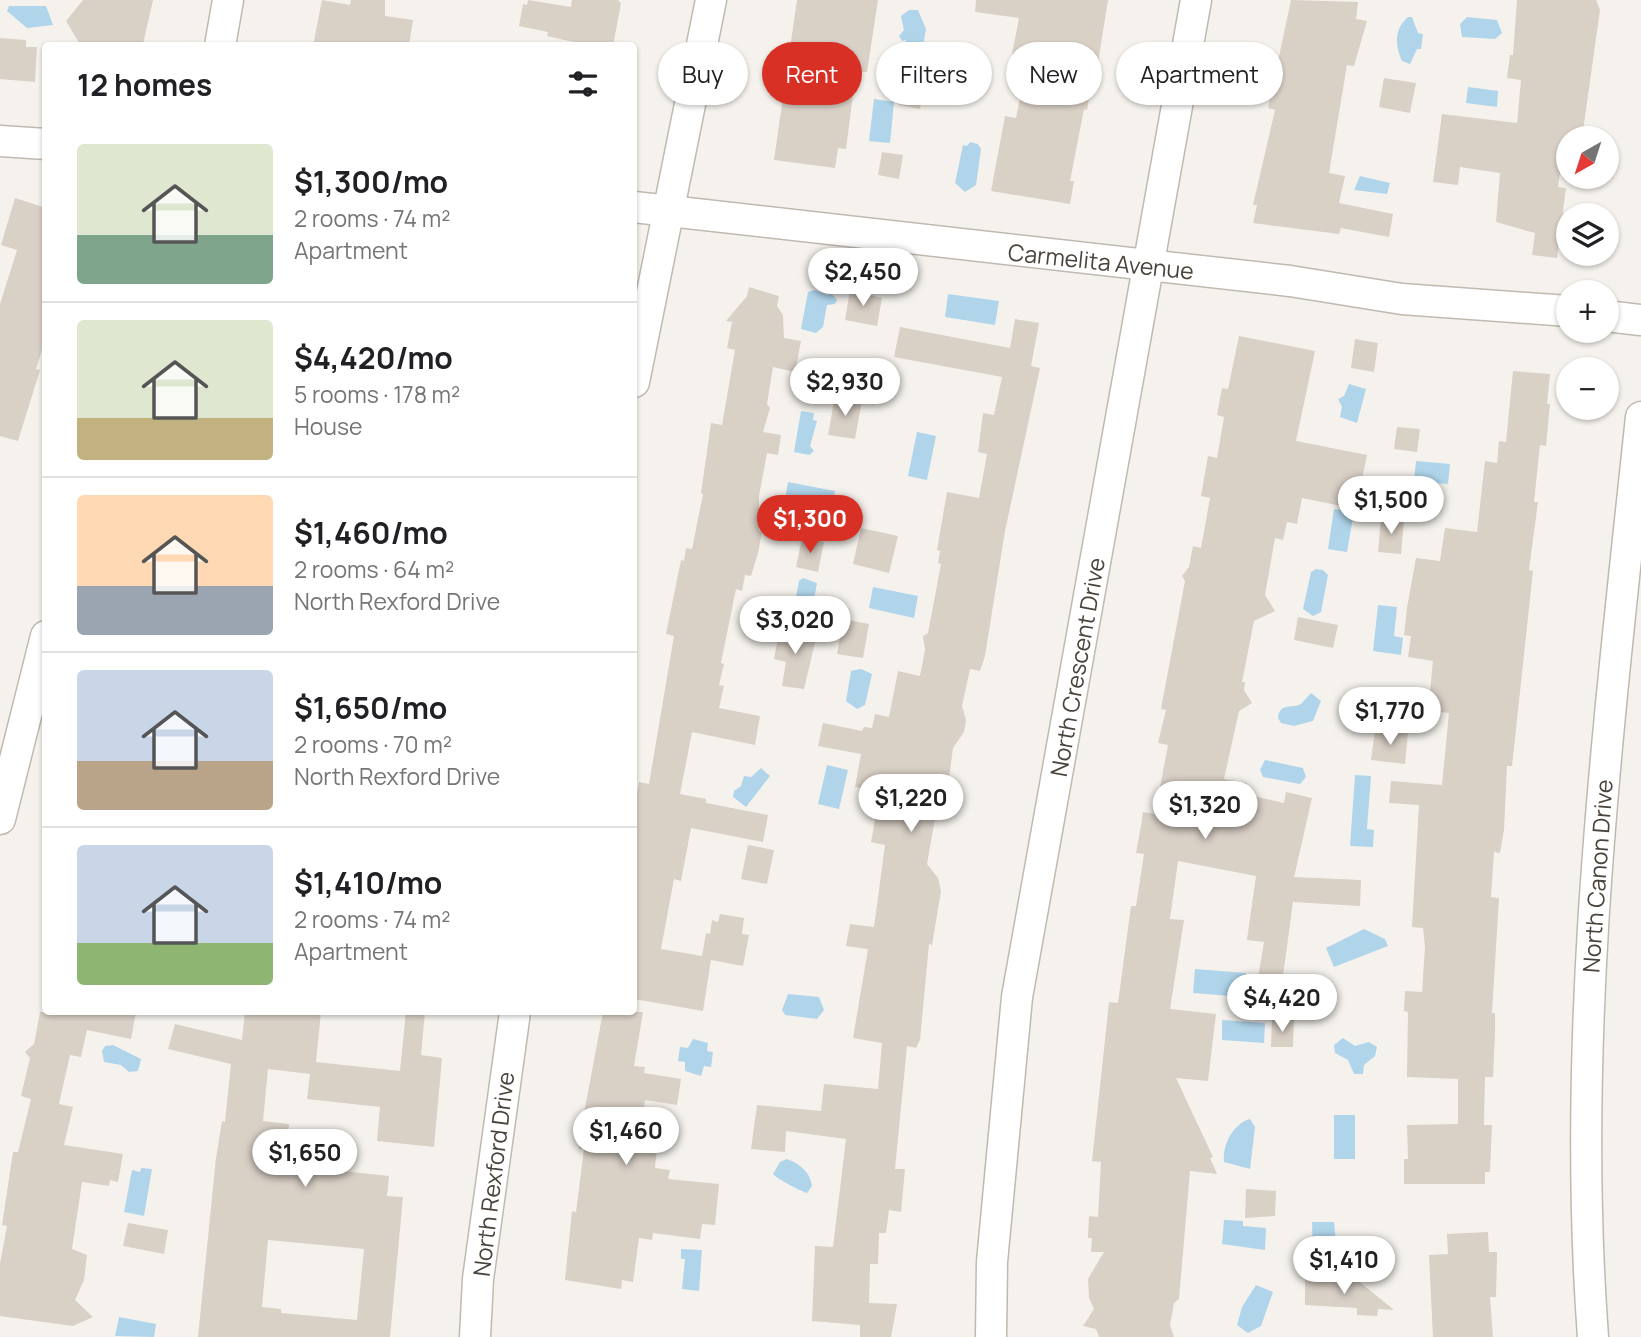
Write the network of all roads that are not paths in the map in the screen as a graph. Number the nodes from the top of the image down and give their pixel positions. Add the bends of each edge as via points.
1 (228, 0) edge
2 (711, 0) edge
3 (1196, 0) edge
4 (221, 42) edge
5 (0, 141) edge
6 (42, 144) edge
7 (637, 207) edge
8 (667, 211) junction
9 (1150, 267) junction
10 (1556, 310) edge
11 (1619, 317) edge
12 (1641, 320) edge
13 (637, 366) edge
14 (1641, 417) edge
15 (42, 652) edge
16 (0, 819) edge
17 (515, 1015) edge
18 (475, 1337) edge
19 (991, 1337) edge
20 (1594, 1337) edge

1 - 4 street
2 - 8 street
3 - 9 street, North Crescent Drive
5 - 6 street
7 - 8 street, Carmelita Avenue
8 - 9 street, Carmelita Avenue
8 - 13 street
9 - 10 street, Carmelita Avenue via 1290,281 1402,299
9 - 19 street, North Crescent Drive via 1017,997 992,1262
11 - 12 street
14 - 20 street, North Canon Drive via 1592,915 1585,1162
15 - 16 street
17 - 18 street, North Rexford Drive via 478,1279

